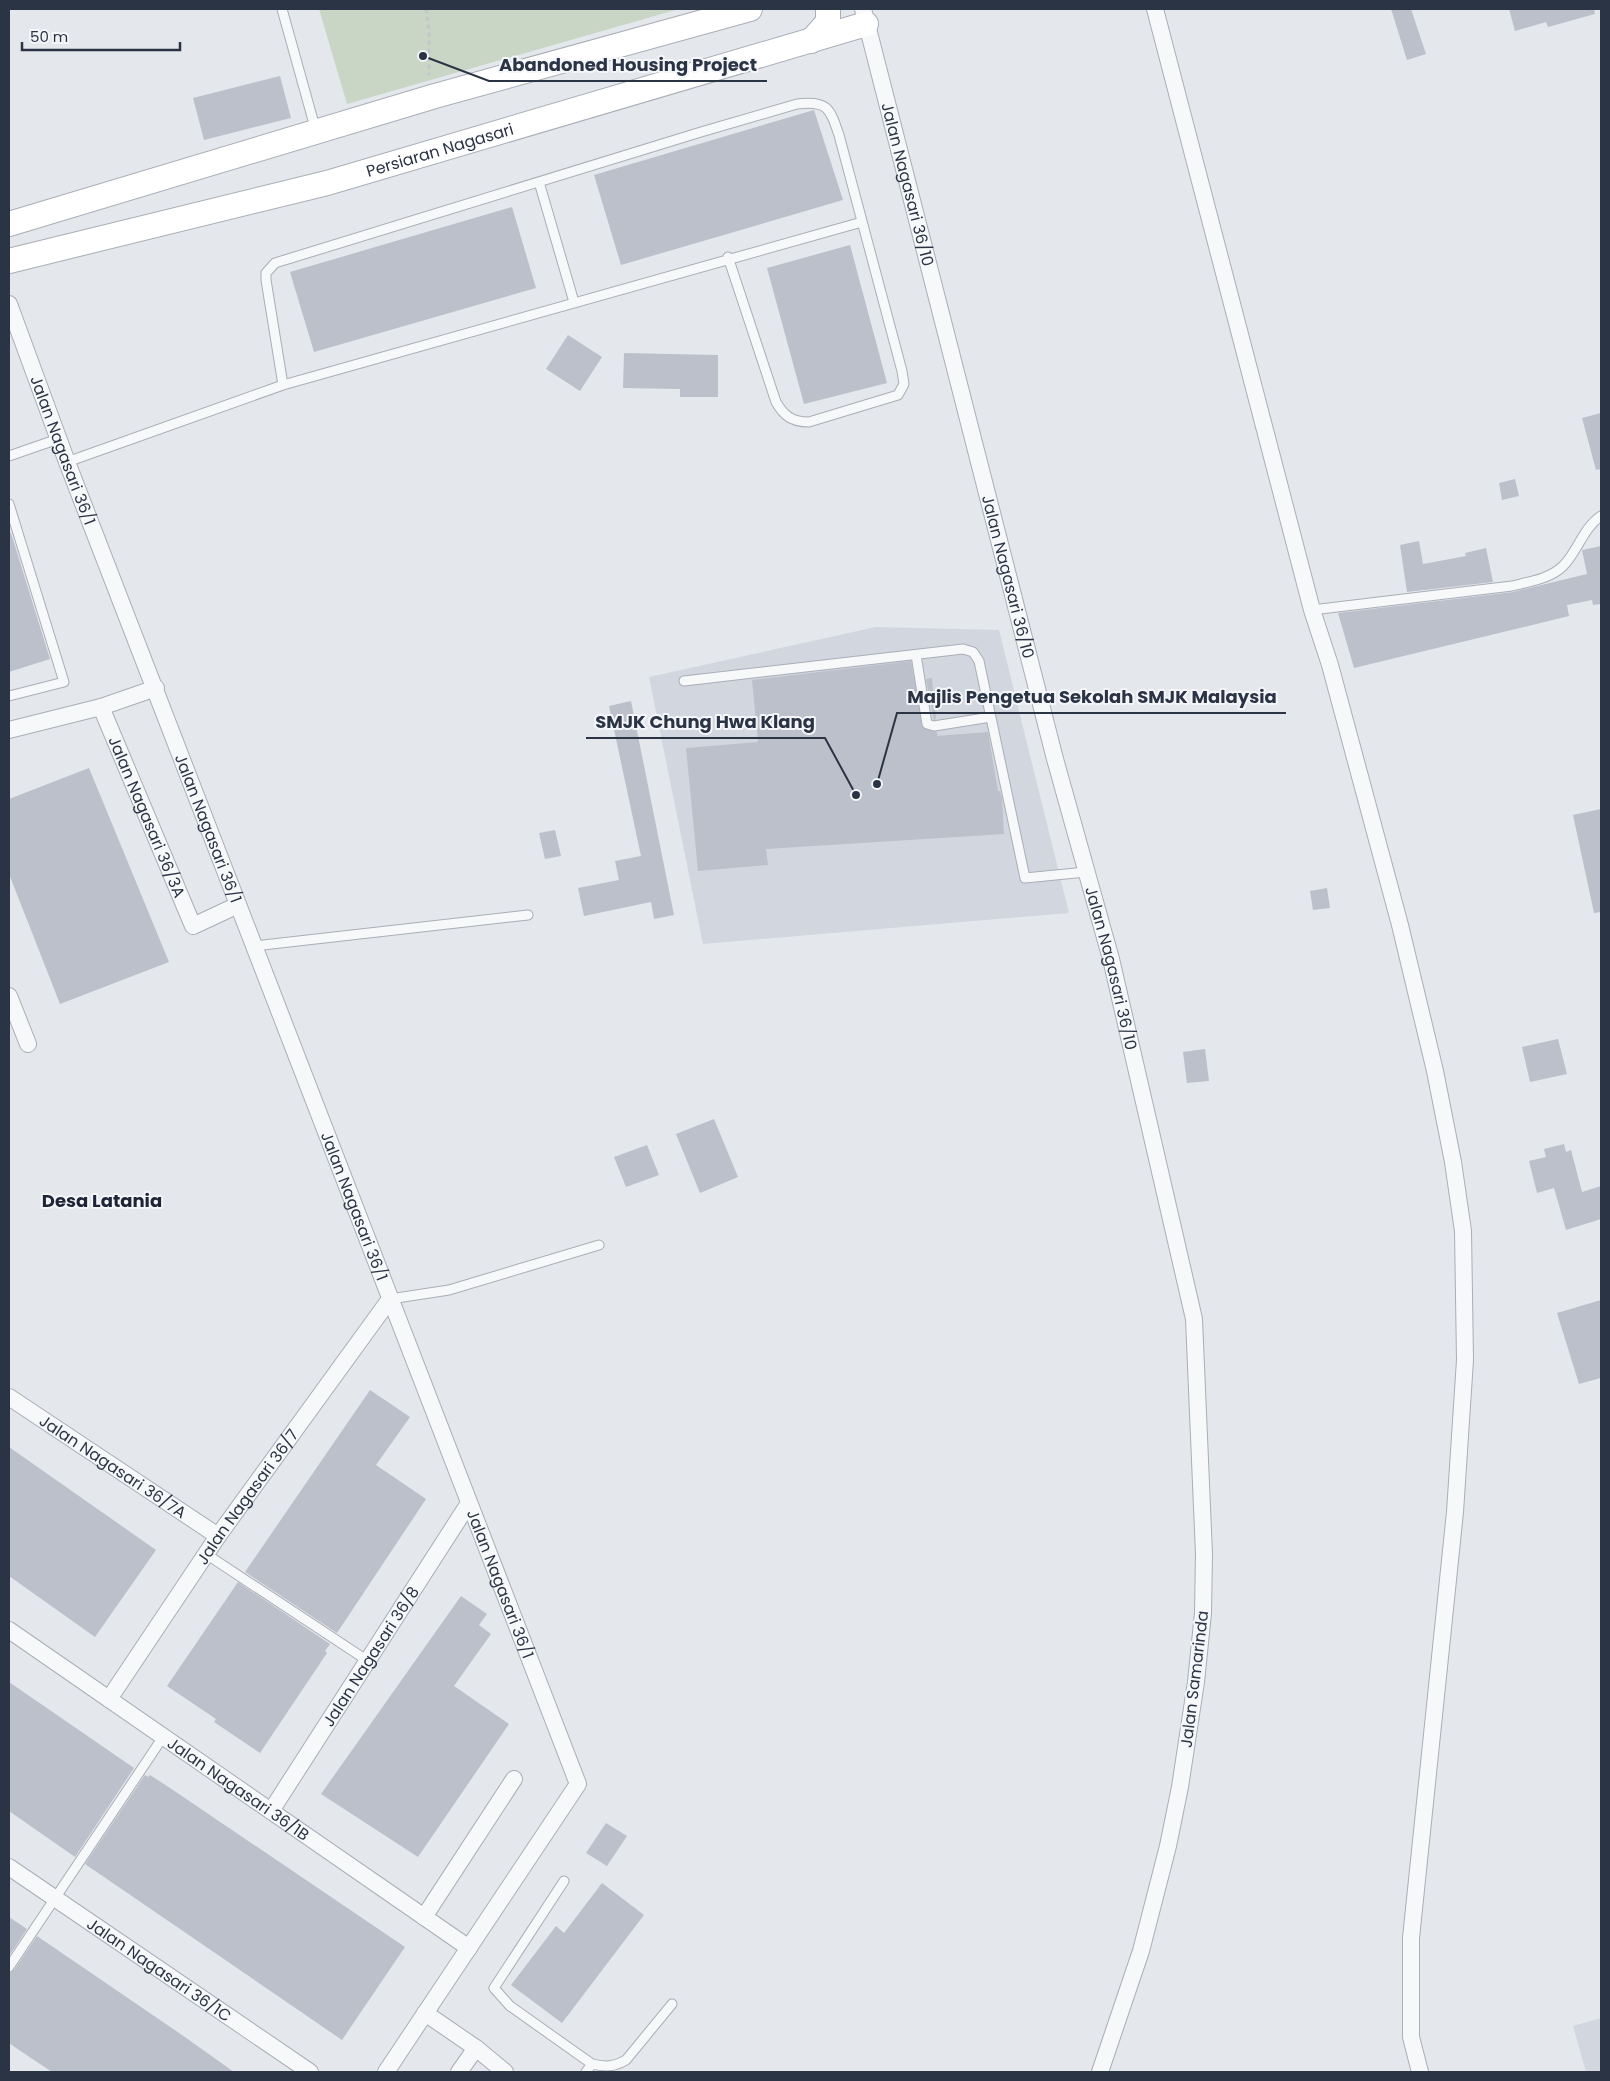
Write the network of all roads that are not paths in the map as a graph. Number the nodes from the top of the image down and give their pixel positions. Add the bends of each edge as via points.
1 (282, 9) edge
2 (750, 9) edge
3 (828, 9) edge
4 (1154, 9) edge
5 (864, 16) edge
6 (811, 41) junction
7 (316, 132) junction
8 (539, 182) junction
9 (862, 222) junction
10 (9, 224) edge
11 (728, 258) junction
12 (9, 261) edge
13 (574, 302) junction
14 (9, 304) edge
15 (283, 385) junction
16 (58, 439) junction
17 (9, 456) edge
18 (67, 462) junction
19 (9, 504) edge
20 (1601, 516) edge
21 (1312, 610) junction
22 (916, 655) junction
23 (684, 681) dead end
24 (156, 688) junction
25 (9, 696) edge
26 (101, 706) junction
27 (991, 717) junction
28 (9, 730) edge
29 (1086, 872) junction
30 (238, 905) junction
31 (528, 915) dead end
32 (254, 946) junction
33 (9, 996) edge
34 (28, 1044) dead end
35 (598, 1245) dead end
36 (1183, 1275) joint
37 (390, 1299) junction
38 (9, 1399) edge
39 (469, 1503) junction
40 (218, 1536) junction
41 (206, 1554) junction
42 (9, 1630) edge
43 (368, 1661) junction
44 (109, 1699) junction
45 (163, 1736) junction
46 (514, 1779) dead end
47 (271, 1811) junction
48 (9, 1867) edge
49 (564, 1881) dead end
50 (55, 1898) junction
51 (424, 1917) junction
52 (469, 1948) junction
53 (9, 1967) edge
54 (672, 2004) dead end
55 (425, 2013) junction
56 (476, 2048) junction
57 (592, 2064) junction
58 (310, 2072) edge
59 (386, 2072) edge
60 (459, 2072) edge
61 (505, 2072) edge
62 (586, 2072) edge
63 (1100, 2072) edge
64 (1420, 2072) edge

1 - 7 lane
2 - 7 street
3 - 6 street via 828,22
4 - 21 street
5 - 6 street, Persiaran Nagasari
5 - 29 street, Jalan Nagasari 36/10
6 - 12 street, Persiaran Nagasari via 327,183
7 - 10 street
8 - 9 lane via 798,104 813,103 821,104 831,112
8 - 13 lane
8 - 15 lane via 275,263 266,273 266,292
9 - 11 lane
9 - 11 lane via 904,384 898,396 832,417 800,422 785,416 780,410
11 - 13 lane
13 - 15 lane
14 - 16 street, Jalan Nagasari 36/1
15 - 18 lane
16 - 17 lane
16 - 18 street, Jalan Nagasari 36/1
18 - 24 street, Jalan Nagasari 36/1
19 - 25 lane via 64,682
20 - 21 lane via 1593,522 1563,567 1542,579 1512,586
21 - 64 street via 1330,665 1400,925 1453,1162 1462,1231 1465,1360 1455,1512 1411,1938 1412,2037
22 - 23 lane
22 - 27 lane via 963,649 973,652 979,661
22 - 27 lane via 927,724 934,726
24 - 26 street
24 - 30 street, Jalan Nagasari 36/1
26 - 28 street
26 - 30 street, Jalan Nagasari 36/3A via 193,926
27 - 29 lane via 1025,878
29 - 36 street, Jalan Nagasari 36/10 via 1111,959
30 - 32 street, Jalan Nagasari 36/1
31 - 32 lane
32 - 37 street, Jalan Nagasari 36/1
33 - 34 street
35 - 37 lane via 449,1290
36 - 63 street, Jalan Samarinda via 1194,1319 1204,1554 1202,1623 1180,1787 1168,1846 1142,1951
37 - 39 street, Jalan Nagasari 36/1
37 - 40 street, Jalan Nagasari 36/7
38 - 40 street, Jalan Nagasari 36/7A
39 - 43 street, Jalan Nagasari 36/8
39 - 52 street, Jalan Nagasari 36/1 via 578,1784
40 - 41 street, Jalan Nagasari 36/7
41 - 43 lane
41 - 44 street, Jalan Nagasari 36/7
42 - 44 street, Jalan Nagasari 36/1B
43 - 47 street, Jalan Nagasari 36/8
44 - 45 street, Jalan Nagasari 36/1B
45 - 47 street, Jalan Nagasari 36/1B
45 - 50 lane
46 - 51 street
47 - 51 street, Jalan Nagasari 36/1B
48 - 50 street, Jalan Nagasari 36/1C
49 - 57 lane via 494,1988 510,2006
50 - 53 lane
50 - 58 street, Jalan Nagasari 36/1C
51 - 52 street, Jalan Nagasari 36/1B
52 - 55 street, Jalan Nagasari 36/1
54 - 57 lane via 626,2060 607,2067
55 - 56 street
55 - 59 street, Jalan Nagasari 36/1
56 - 60 street
56 - 61 street
57 - 62 lane

